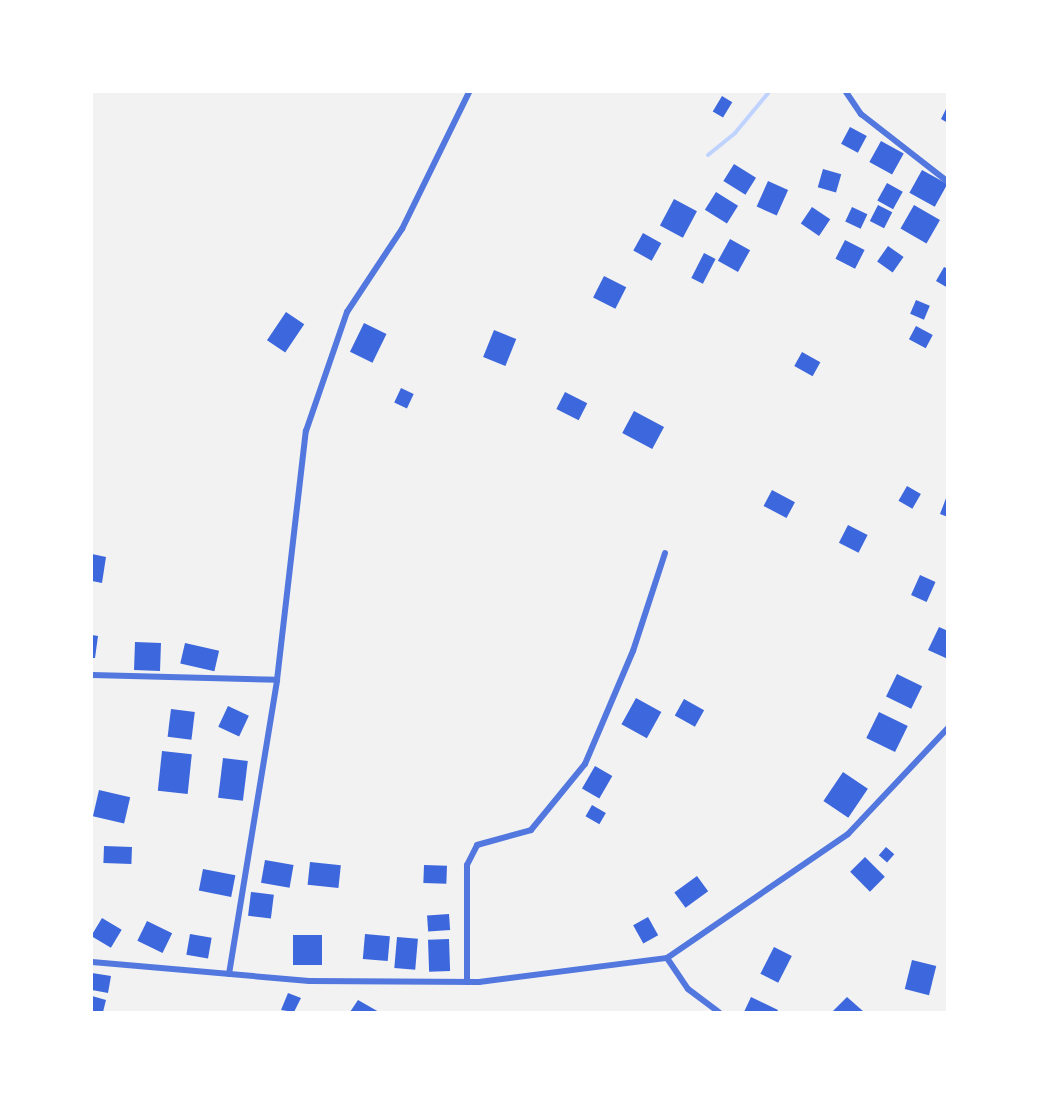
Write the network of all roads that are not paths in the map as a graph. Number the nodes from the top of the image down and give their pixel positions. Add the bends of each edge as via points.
1 (469, 92) edge
2 (846, 92) edge
3 (948, 182) edge
4 (665, 553) dead end
5 (92, 675) edge
6 (277, 680) junction
7 (948, 728) edge
8 (667, 958) junction
9 (92, 962) edge
10 (229, 974) junction
11 (467, 982) junction
12 (719, 1012) edge

1 - 6 street via 402,229 347,312 306,431
2 - 3 street via 861,114
4 - 11 street via 633,651 585,764 531,830 477,846 467,865
5 - 6 street
6 - 10 street
7 - 8 street via 848,834
8 - 11 street
8 - 12 street via 688,989
9 - 10 street
10 - 11 street

